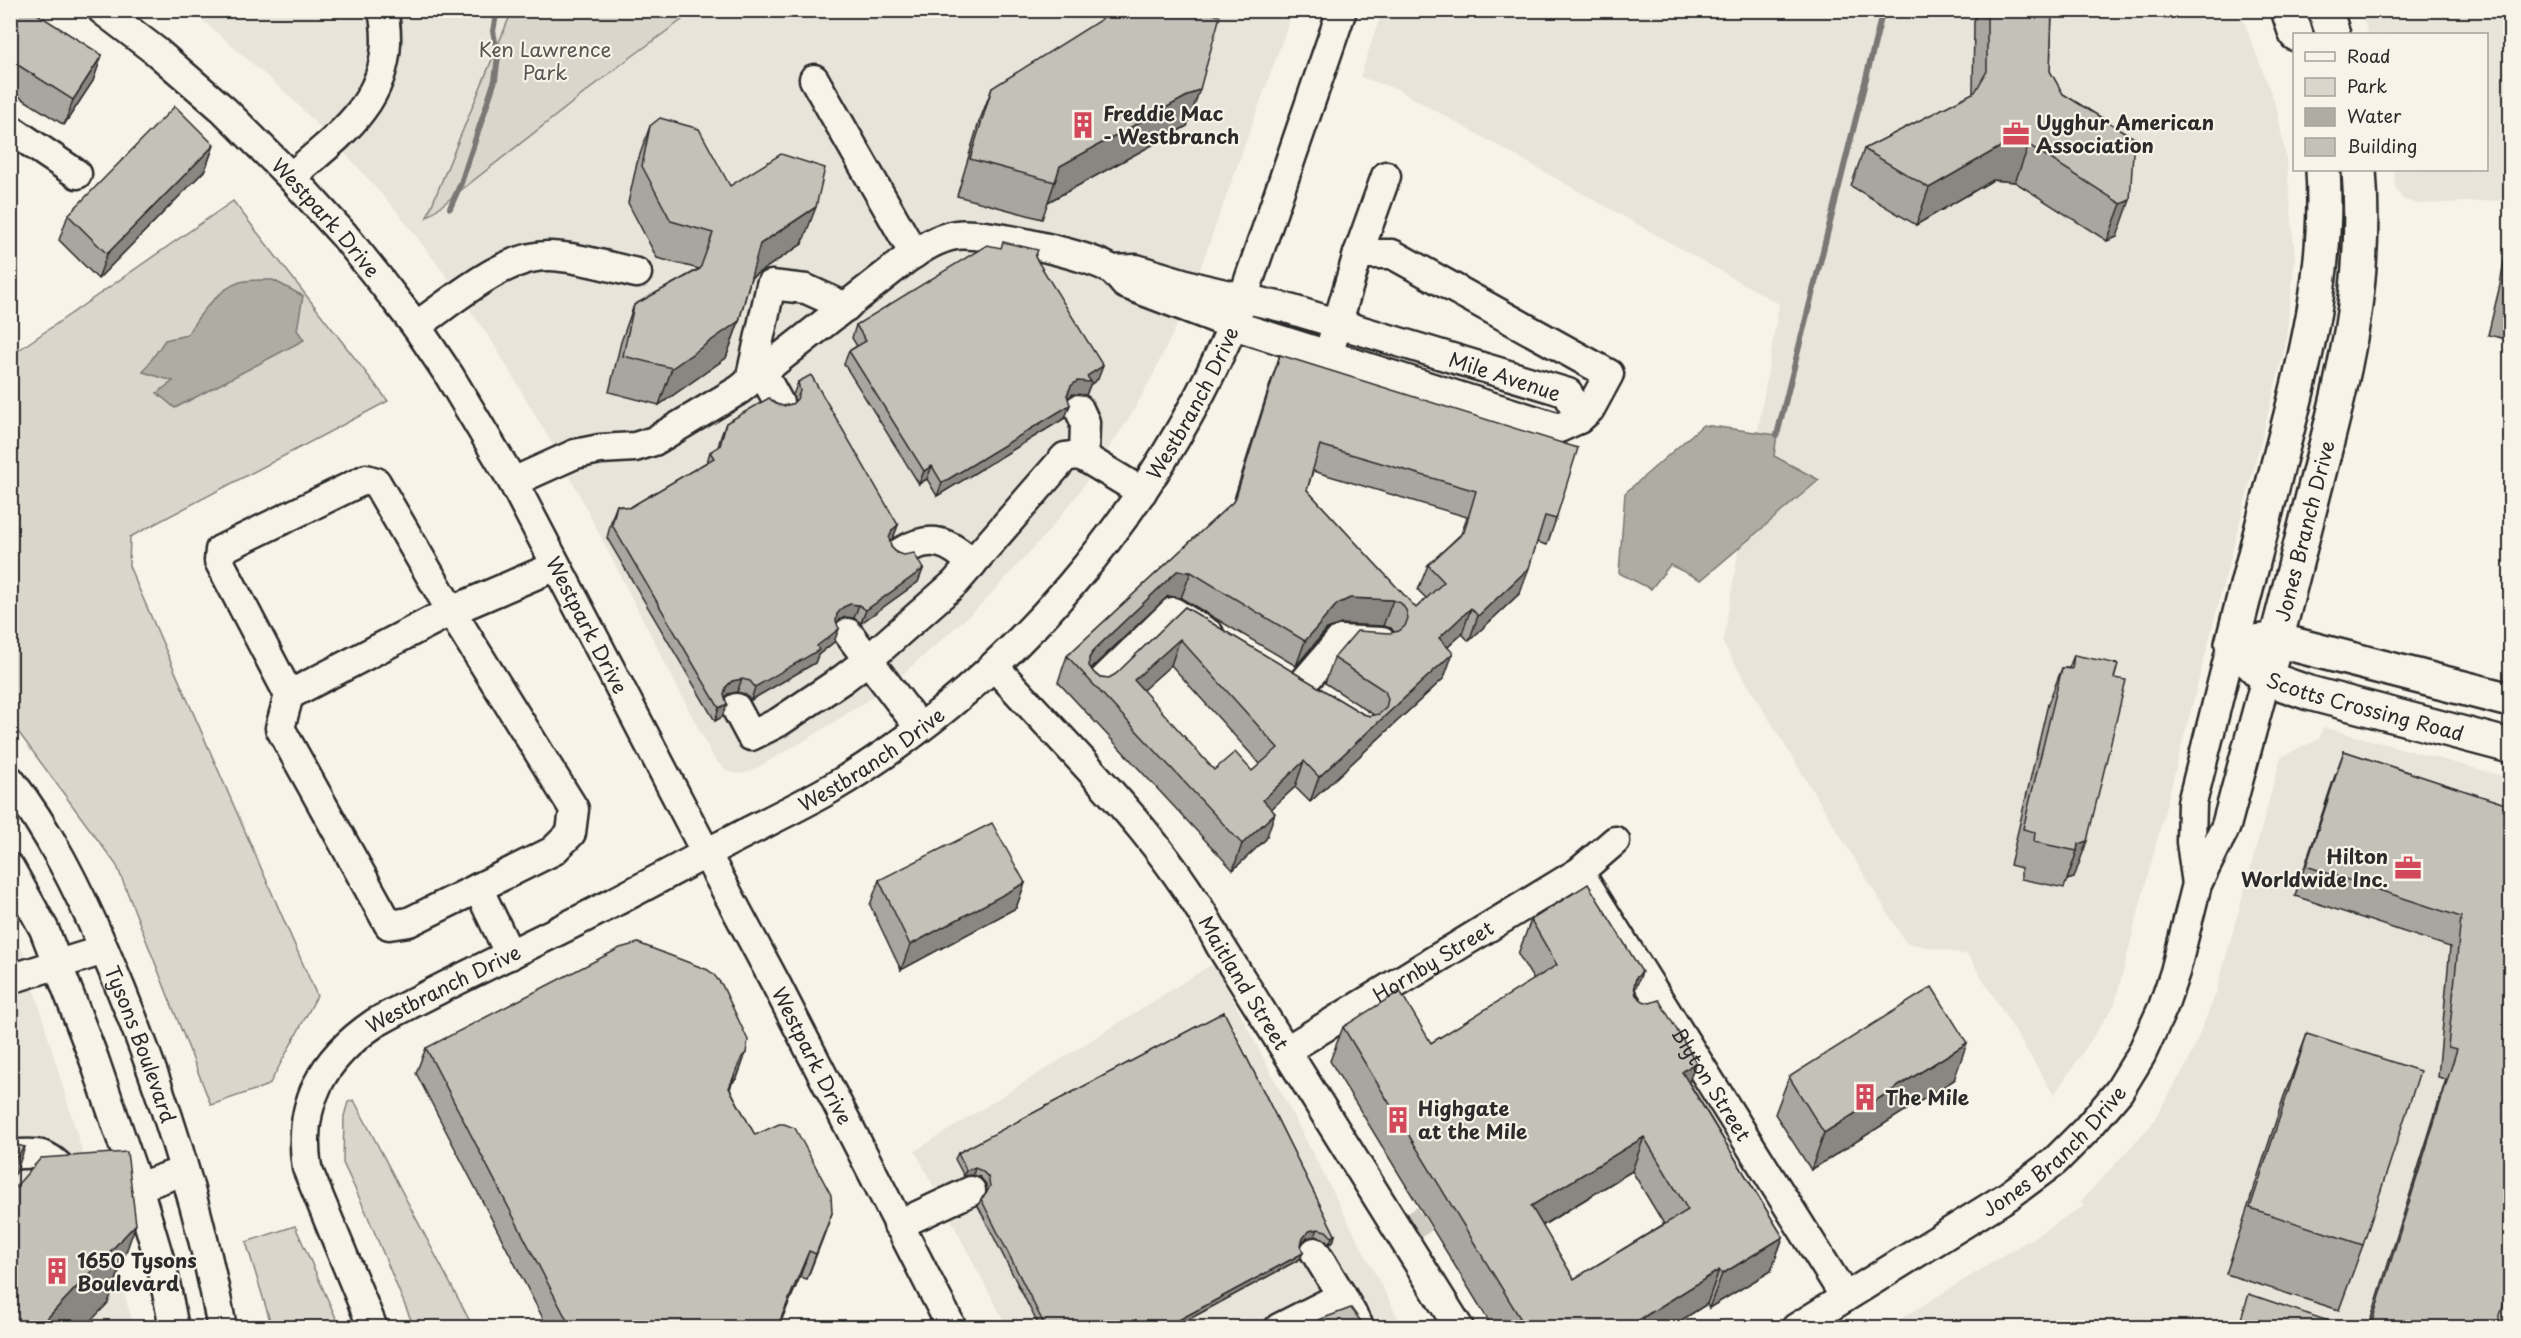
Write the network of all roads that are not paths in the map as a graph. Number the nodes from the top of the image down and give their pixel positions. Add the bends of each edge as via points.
1 (102, 10) edge
2 (382, 10) edge
3 (1342, 10) edge
4 (2288, 10) edge
5 (2325, 10) edge
6 (2296, 33) edge
7 (2333, 33) edge
8 (814, 80) dead end
9 (10, 129) edge
10 (2323, 171) edge
11 (2359, 171) edge
12 (77, 174) dead end
13 (1386, 176) dead end
14 (291, 177) junction
15 (2323, 241) junction
16 (2361, 247) junction
17 (914, 254) junction
18 (1358, 254) junction
19 (1112, 270) junction
20 (637, 273) dead end
21 (1241, 298) junction
22 (846, 307) junction
23 (1337, 324) junction
24 (1233, 325) junction
25 (416, 326) junction
26 (1328, 356) junction
27 (756, 377) junction
28 (779, 403) edge
29 (1079, 409) dead end
30 (1579, 419) junction
31 (1084, 457) junction
32 (513, 482) junction
33 (1142, 492) junction
34 (901, 552) edge
35 (972, 564) junction
36 (556, 566) junction
37 (451, 611) junction
38 (848, 633) dead end
39 (2276, 640) junction
40 (1382, 642) edge
41 (2232, 644) junction
42 (1231, 647) edge
43 (869, 659) junction
44 (993, 666) junction
45 (2266, 678) junction
46 (1096, 687) edge
47 (289, 695) junction
48 (2511, 700) edge
49 (1326, 704) edge
50 (736, 708) dead end
51 (919, 728) junction
52 (2511, 746) edge
53 (10, 780) edge
54 (1615, 841) dead end
55 (706, 853) junction
56 (10, 868) edge
57 (1579, 872) junction
58 (2197, 884) junction
59 (478, 888) junction
60 (104, 950) junction
61 (510, 955) junction
62 (58, 965) junction
63 (10, 978) edge
64 (1287, 1050) junction
65 (10, 1155) edge
66 (184, 1171) junction
67 (138, 1187) junction
68 (971, 1191) dead end
69 (898, 1225) junction
70 (1315, 1252) dead end
71 (1342, 1296) junction
72 (1845, 1297) junction
73 (174, 1328) edge
74 (222, 1328) edge
75 (373, 1328) edge
76 (952, 1328) edge
77 (1280, 1328) edge
78 (1360, 1328) edge
79 (1459, 1328) edge
80 (1796, 1328) edge

1 - 14 street, Westpark Drive via 224,110
2 - 14 street via 385,57 380,80 368,104
3 - 21 street, Westbranch Drive
4 - 6 main road
5 - 7 main road
8 - 17 street
9 - 12 street
10 - 15 main road, Jones Branch Drive
11 - 16 main road, Jones Branch Drive
13 - 18 street
14 - 25 street, Westpark Drive via 344,235
15 - 16 street
15 - 41 main road, Jones Branch Drive via 2318,301
16 - 39 main road, Jones Branch Drive via 2346,369
17 - 19 street via 955,235 987,235 1085,259
17 - 22 street
18 - 23 street
18 - 30 street via 1392,254 1609,374 1590,409
19 - 21 street, Mile Avenue via 1136,269
19 - 24 street, Mile Avenue via 1125,284
20 - 25 street via 551,256 534,257 507,266
21 - 23 street, Mile Avenue
21 - 24 street, Westbranch Drive
22 - 27 street
22 - 27 street via 806,289 771,285
23 - 26 street
23 - 30 street, Mile Avenue via 1568,393
24 - 26 street, Mile Avenue
24 - 33 street, Westbranch Drive via 1179,432
25 - 32 street, Westpark Drive
26 - 30 street, Mile Avenue via 1559,428
27 - 28 street
27 - 32 street via 654,441 575,454
29 - 31 street via 1085,422
31 - 33 street
31 - 35 street via 1065,457
32 - 36 street, Westpark Drive
33 - 44 street, Westbranch Drive via 1098,552
34 - 35 street via 915,543 940,542 959,551
35 - 43 street
36 - 37 street
36 - 55 street, Westpark Drive
37 - 47 street
37 - 47 street via 376,482 366,479 220,550 219,561
37 - 59 street via 574,809 571,833 553,851
38 - 43 street
39 - 41 main road, Scotts Crossing Road
39 - 45 main road, Jones Branch Drive
39 - 48 main road, Scotts Crossing Road
40 - 49 street via 1340,640 1289,682
41 - 45 main road, Scotts Crossing Road
41 - 58 street, Jones Branch Drive via 2192,802 2191,842
42 - 46 street via 1173,612
43 - 50 street via 816,698 752,736
43 - 51 street
44 - 51 street, Westbranch Drive
44 - 64 street, Maitland Street via 1167,859
45 - 52 main road, Scotts Crossing Road
45 - 58 street, Jones Branch Drive via 2226,826
47 - 59 street via 280,728 388,925 409,922
51 - 55 street, Westbranch Drive via 829,789
53 - 60 street, Tysons Boulevard via 25,798 57,855
54 - 57 street, Hornby Street
55 - 61 street, Westbranch Drive
55 - 69 street, Westpark Drive via 777,984
56 - 62 street via 44,929
57 - 64 street, Hornby Street
57 - 72 street, Blyton Street via 1650,1013
58 - 72 street, Jones Branch Drive via 2175,972 2154,1028 2119,1091 2085,1131 2054,1162 2008,1196
59 - 61 street
60 - 62 street
60 - 66 street, Tysons Boulevard via 146,1049
61 - 75 street, Westbranch Drive via 375,1023 339,1054 311,1095 303,1145 307,1168
62 - 63 street
62 - 67 street
64 - 79 street, Maitland Street
65 - 67 street via 47,1155 84,1187
66 - 67 street
66 - 74 street, Tysons Boulevard via 208,1253
67 - 73 street via 163,1272
68 - 69 street
69 - 76 street, Westpark Drive
70 - 71 street
71 - 77 street
71 - 78 street
72 - 80 street, Jones Branch Drive

